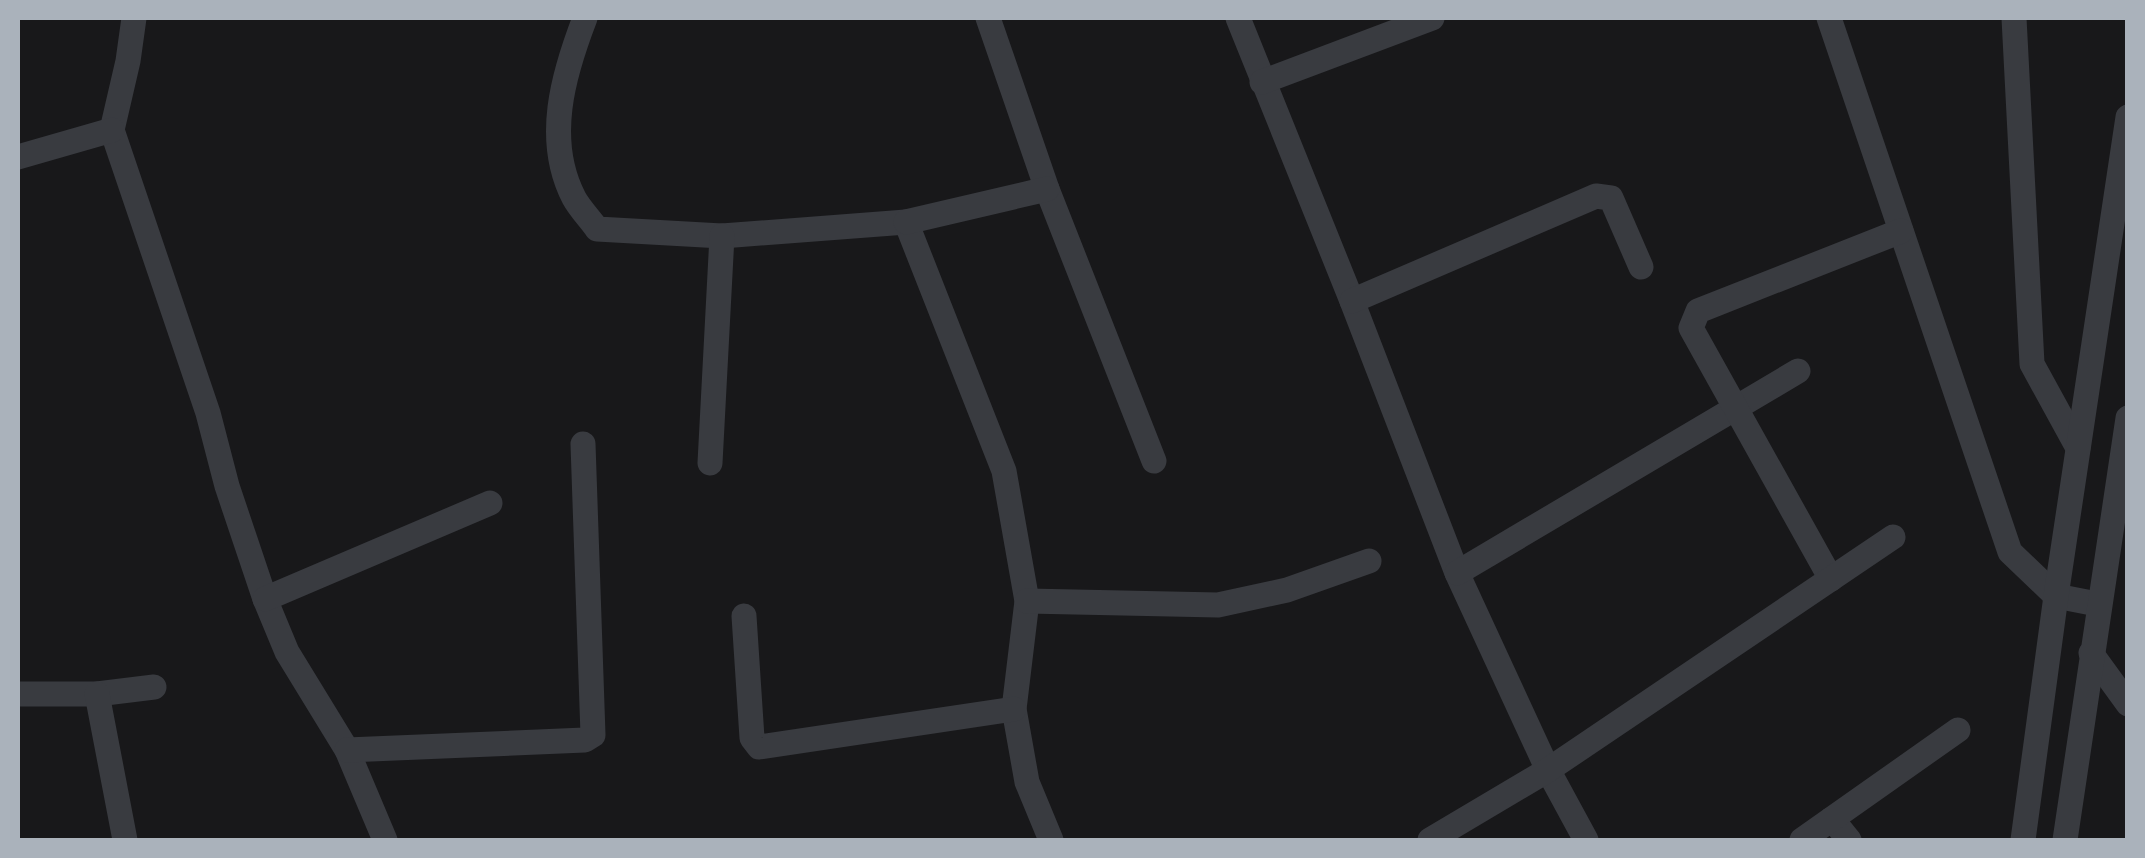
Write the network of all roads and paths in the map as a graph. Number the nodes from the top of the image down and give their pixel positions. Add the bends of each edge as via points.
1 (134, 18) edge
2 (585, 18) edge
3 (988, 18) edge
4 (1238, 18) edge
5 (1432, 18) edge
6 (1829, 18) edge
7 (2014, 18) edge
8 (1262, 82) junction
9 (2128, 117) edge
10 (112, 130) junction
11 (18, 158) edge
12 (1048, 189) junction
13 (906, 222) junction
14 (1901, 231) junction
15 (722, 236) junction
16 (1641, 267) dead end
17 (1352, 301) junction
18 (1798, 371) dead end
19 (1736, 408) junction
20 (2128, 418) edge
21 (583, 444) dead end
22 (2078, 448) junction
23 (1154, 461) dead end
24 (710, 463) dead end
25 (490, 504) dead end
26 (2120, 510) edge
27 (1893, 537) dead end
28 (1369, 561) dead end
29 (1457, 574) junction
30 (1830, 579) junction
31 (2056, 596) junction
32 (265, 599) junction
33 (1028, 600) junction
34 (2098, 604) junction
35 (744, 616) dead end
36 (2091, 654) junction
37 (154, 687) dead end
38 (18, 694) edge
39 (97, 694) junction
40 (2128, 704) edge
41 (1014, 709) junction
42 (1958, 730) dead end
43 (347, 750) junction
44 (1548, 770) junction
45 (1832, 820) junction
46 (125, 840) edge
47 (385, 840) edge
48 (1050, 840) edge
49 (1430, 840) edge
50 (1586, 840) edge
51 (1802, 840) edge
52 (1849, 840) edge
53 (2024, 840) edge
54 (2065, 840) edge

1 - 10 street
2 - 15 street via 560,98 559,156 574,198 597,229
3 - 12 street
4 - 8 street
5 - 8 street
6 - 14 street
7 - 22 street via 2032,364
8 - 17 street
9 - 22 street
10 - 11 street
10 - 32 street
12 - 13 street
12 - 23 street
13 - 15 street
13 - 33 street via 1004,471
14 - 19 street via 1698,312 1691,328
14 - 31 street via 2010,552
15 - 24 street
16 - 17 street via 1611,198 1596,196
17 - 29 street
18 - 19 street
19 - 29 street
19 - 30 street
20 - 26 street
21 - 43 street via 593,735
22 - 31 street
25 - 32 street
26 - 34 street
27 - 30 street
28 - 33 street via 1218,605
29 - 44 street
30 - 44 street
31 - 34 street
31 - 53 street
32 - 43 street via 286,652
33 - 41 street
34 - 36 street
35 - 41 street via 752,738 760,747
36 - 40 street
36 - 54 street
37 - 39 street
38 - 39 street
39 - 46 street
41 - 48 street via 1027,782
42 - 45 street
43 - 47 street
44 - 49 street
44 - 50 street
45 - 51 street
45 - 52 street

